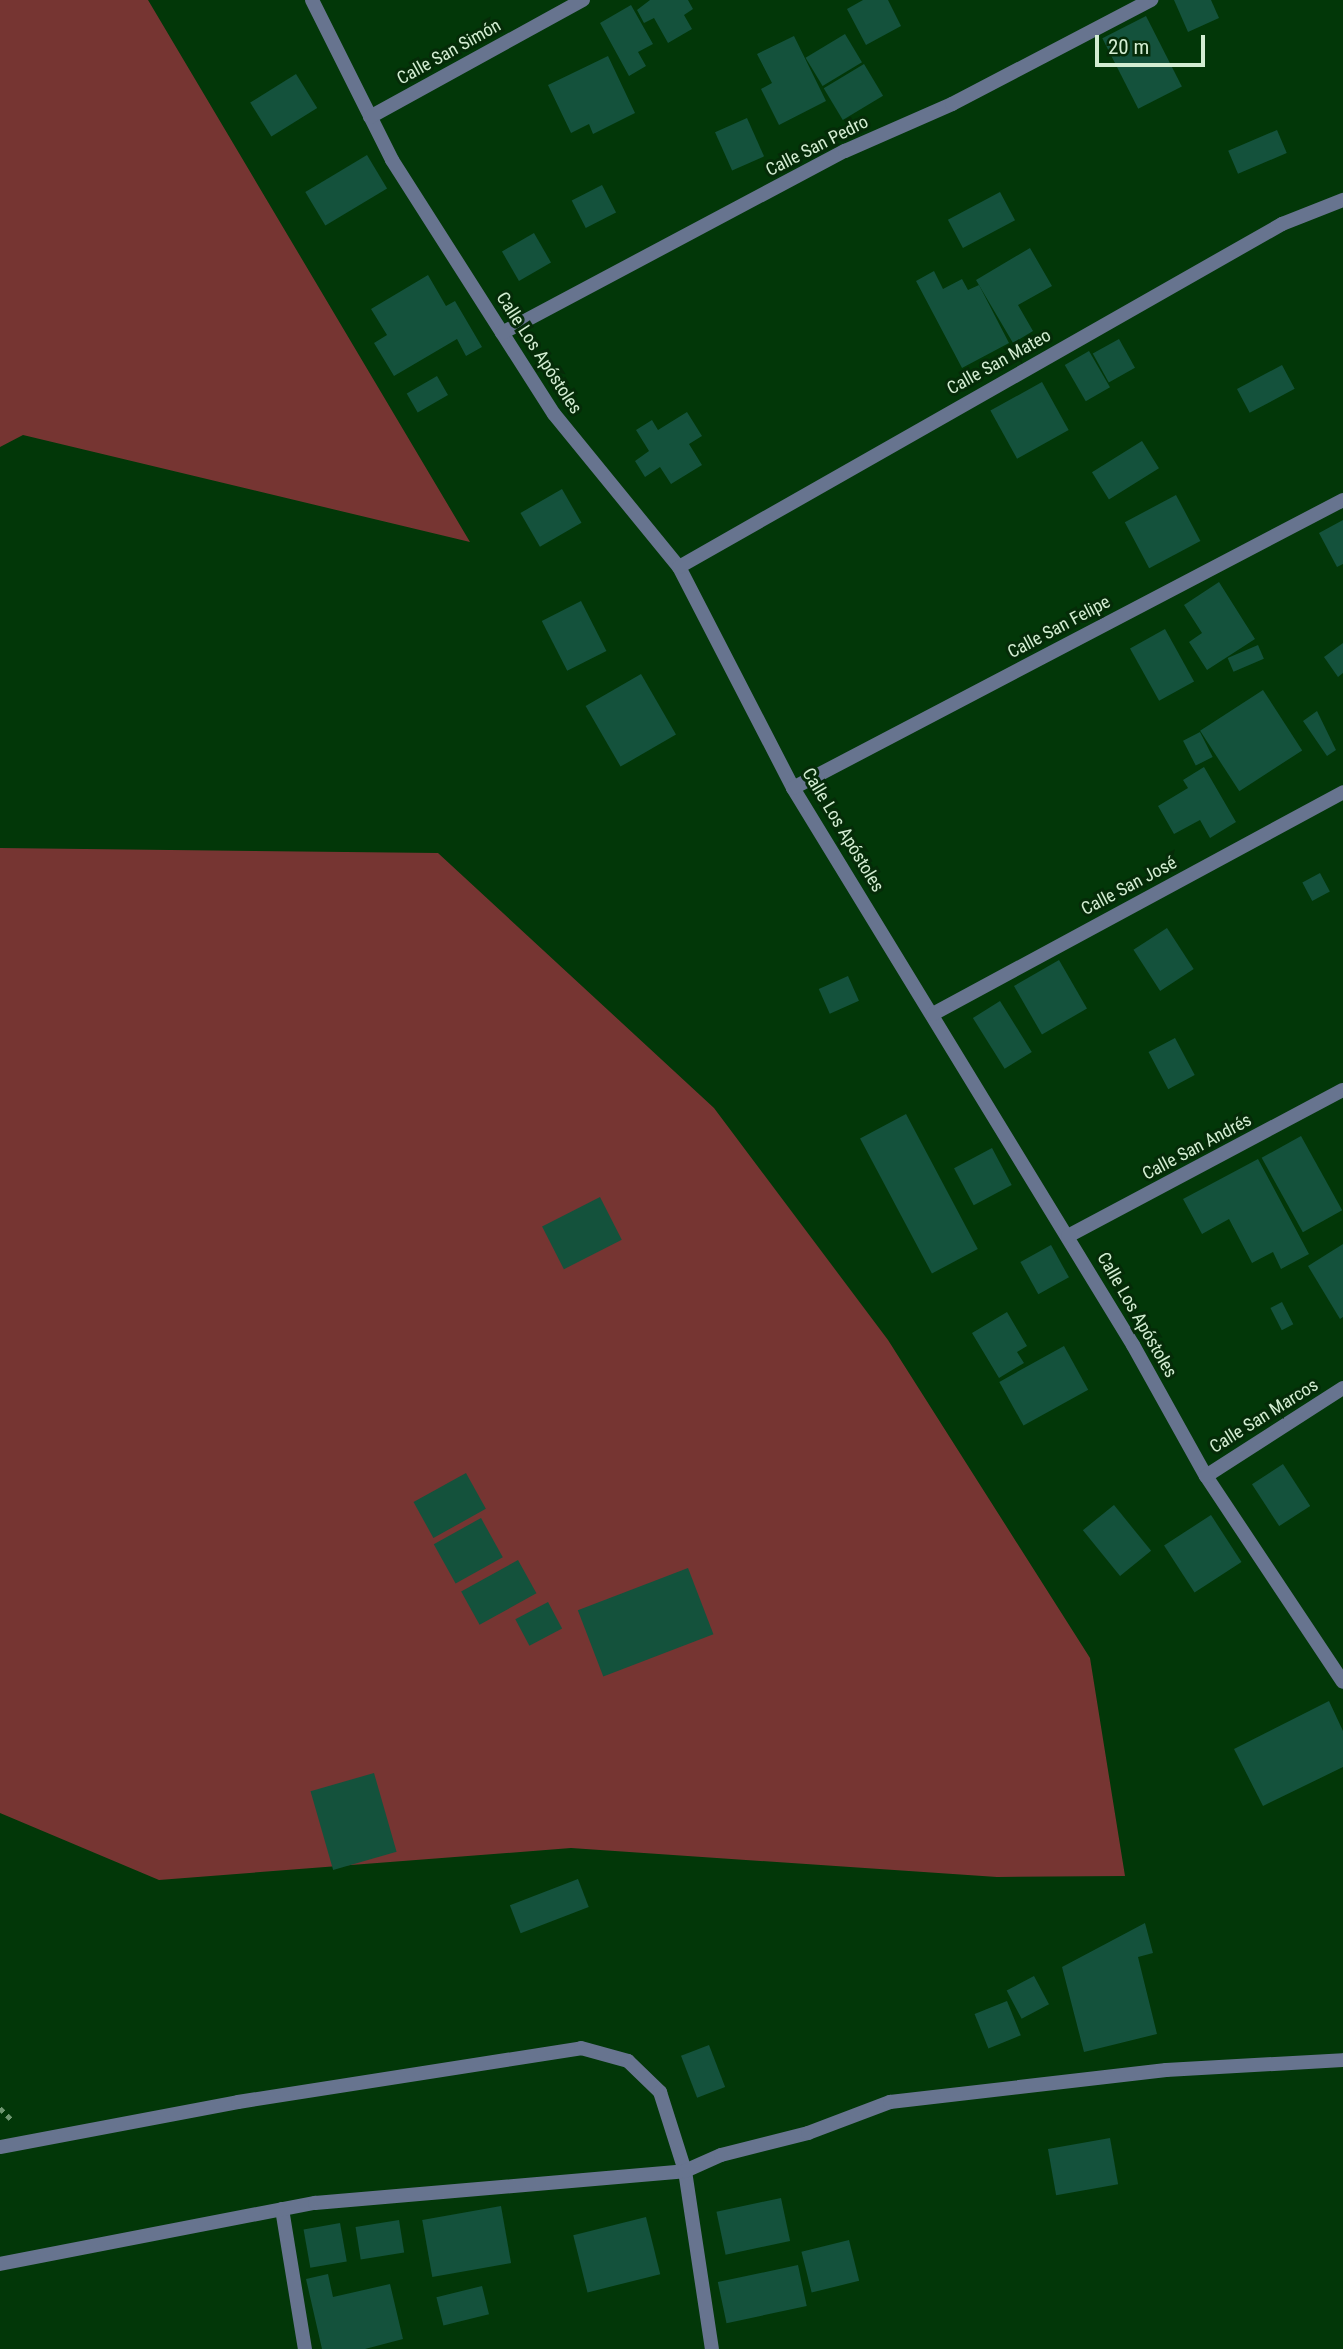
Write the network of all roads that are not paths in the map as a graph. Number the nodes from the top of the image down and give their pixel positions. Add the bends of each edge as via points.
1 (312, 0) edge
2 (583, 0) edge
3 (1151, 0) edge
4 (370, 117) junction
5 (1343, 200) edge
6 (502, 333) junction
7 (1343, 500) edge
8 (679, 567) junction
9 (793, 788) junction
10 (1343, 792) edge
11 (933, 1014) junction
12 (1343, 1090) edge
13 (1068, 1236) junction
14 (1343, 1388) edge
15 (1206, 1475) junction
16 (1343, 1682) edge
17 (1343, 2060) edge
18 (0, 2147) edge
19 (685, 2171) junction
20 (282, 2209) junction
21 (0, 2264) edge
22 (305, 2349) edge
23 (712, 2349) edge

1 - 4 street, Calle Los Apóstoles
2 - 4 street, Calle San Simón
3 - 6 street, Calle San Pedro via 952,104 845,151
4 - 6 street, Calle Los Apóstoles via 392,160
5 - 8 street, Calle San Mateo via 1282,224
6 - 8 street, Calle Los Apóstoles via 554,414
7 - 9 street, Calle San Felipe
8 - 9 street, Calle Los Apóstoles
9 - 11 street, Calle Los Apóstoles
10 - 11 street, Calle San José
11 - 13 street, Calle Los Apóstoles
12 - 13 street, Calle San Andrés
13 - 15 street, Calle Los Apóstoles
14 - 15 street, Calle San Marcos
15 - 16 street, Calle Los Apóstoles
17 - 19 street via 1166,2070 890,2102 807,2133 721,2155
18 - 19 street via 238,2102 581,2048 628,2061 660,2092
19 - 20 street
19 - 23 street
20 - 21 street
20 - 22 street

